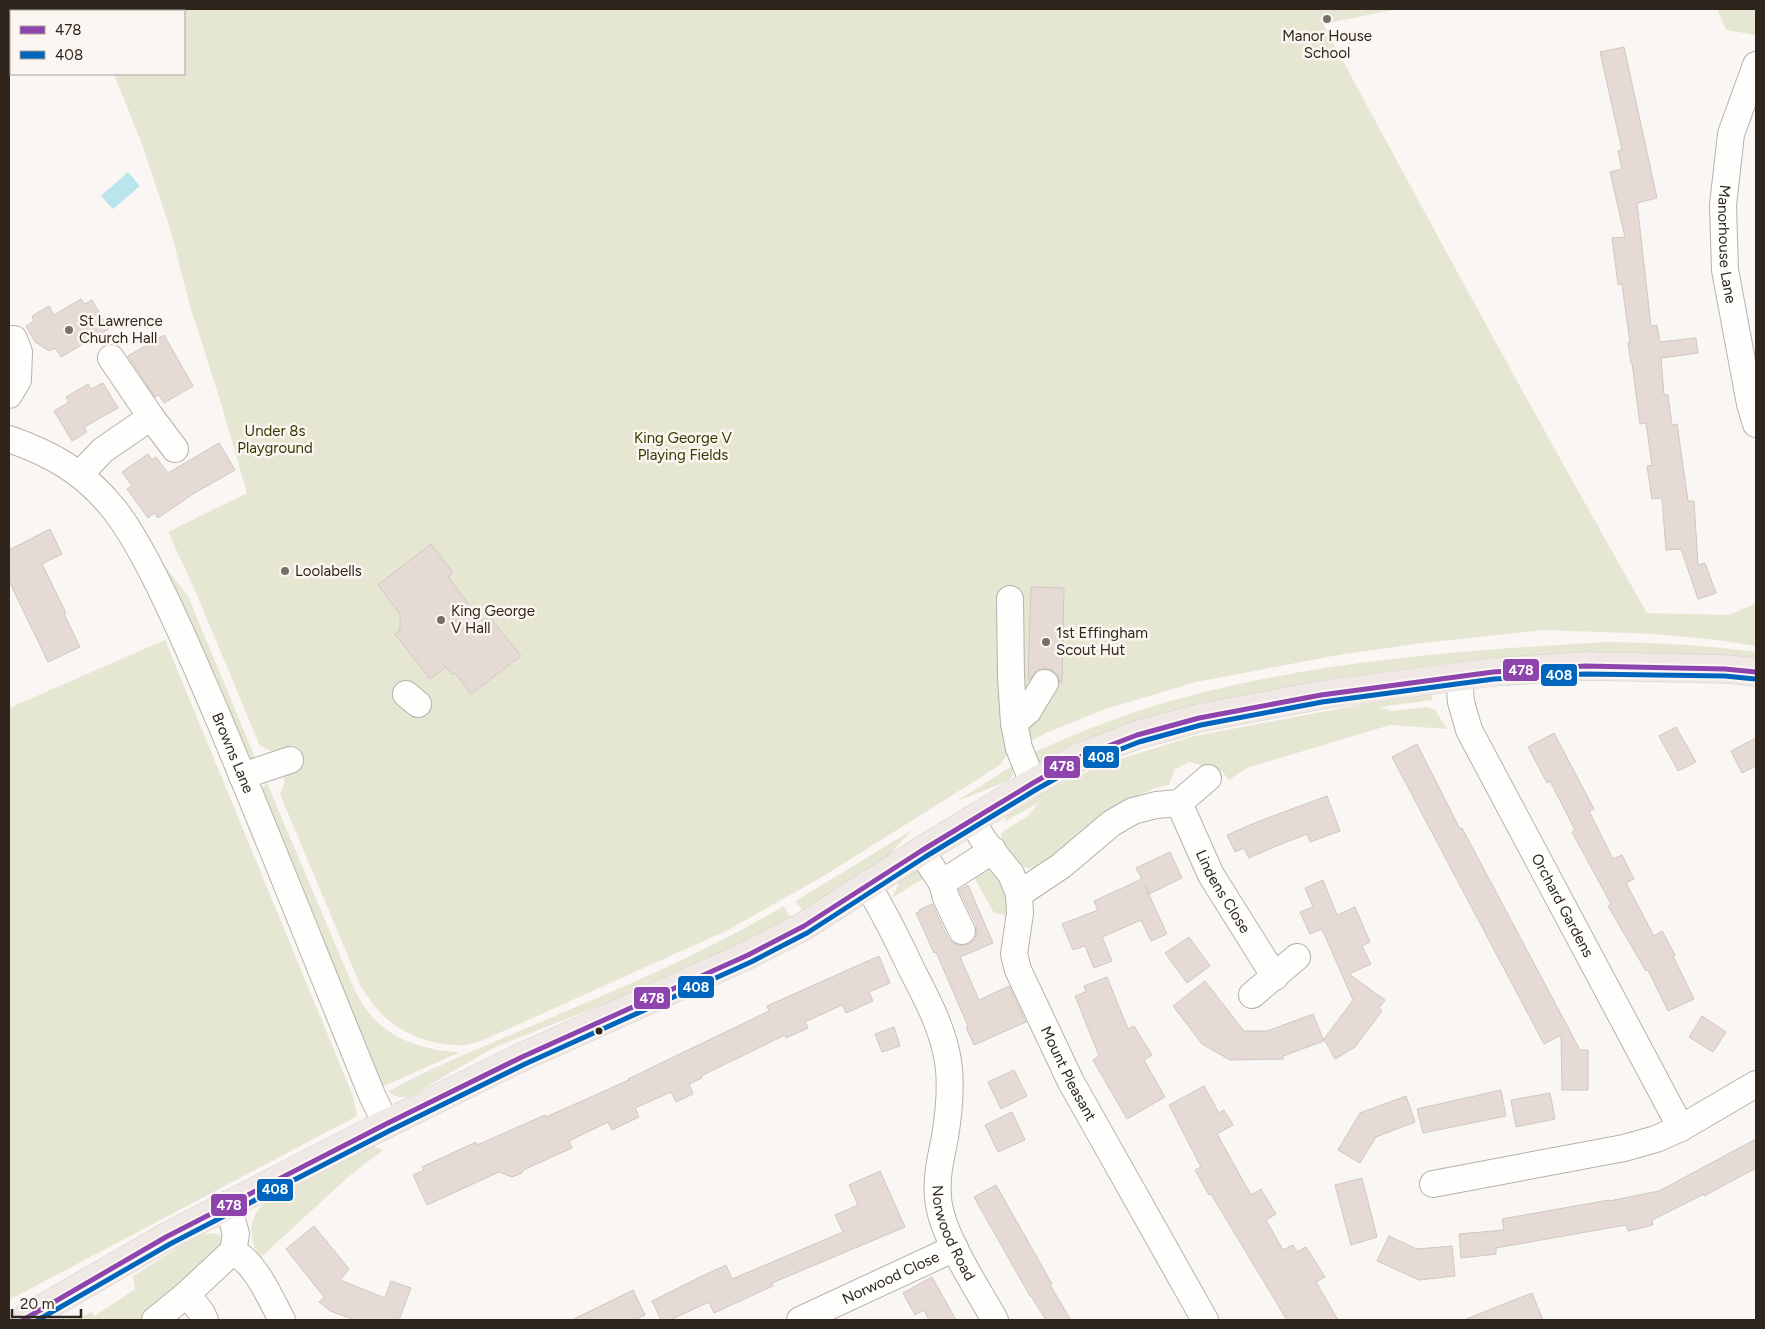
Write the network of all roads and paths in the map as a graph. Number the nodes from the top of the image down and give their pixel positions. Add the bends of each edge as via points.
1 (1756, 65) edge
2 (14, 339) dead end
3 (111, 358) dead end
4 (9, 395) edge
5 (151, 418) junction
6 (1756, 424) edge
7 (9, 439) edge
8 (176, 449) dead end
9 (80, 474) junction
10 (1010, 599) dead end
11 (1756, 672) edge
12 (1459, 676) junction
13 (1045, 682) dead end
14 (1014, 723) junction
15 (290, 760) dead end
16 (242, 776) junction
17 (1208, 778) dead end
18 (1033, 783) junction
19 (1179, 803) junction
20 (971, 820) junction
21 (993, 850) junction
22 (921, 851) junction
23 (942, 884) junction
24 (868, 886) junction
25 (1019, 894) junction
26 (962, 931) dead end
27 (1297, 957) dead end
28 (1274, 977) junction
29 (1252, 995) dead end
30 (1756, 1084) edge
31 (386, 1124) junction
32 (1682, 1128) junction
33 (1433, 1184) dead end
34 (226, 1205) junction
35 (954, 1248) junction
36 (233, 1251) junction
37 (187, 1294) junction
38 (23, 1320) edge
39 (155, 1320) edge
40 (205, 1320) edge
41 (282, 1320) edge
42 (800, 1320) edge
43 (995, 1320) edge
44 (1205, 1320) edge

1 - 6 street, Manorhouse Lane via 1731,134 1723,205 1725,270
2 - 4 street via 19,352 18,380
3 - 5 street
5 - 8 street
5 - 9 street via 103,450
7 - 9 street, Browns Lane via 47,454
9 - 16 street, Browns Lane via 114,509 157,580
10 - 14 street
11 - 12 main road via 1585,666
12 - 18 main road via 1199,718 1137,735 1077,758
12 - 32 street, Orchard Gardens via 1461,702 1469,730
13 - 14 street via 1028,711
14 - 18 street via 1019,748
15 - 16 street
16 - 31 street, Browns Lane
17 - 19 street
18 - 20 main road
19 - 25 street via 1133,810
19 - 28 street, Lindens Close via 1211,875
20 - 21 street, Mount Pleasant
20 - 22 main road
21 - 23 street
21 - 25 street, Mount Pleasant via 1011,874
22 - 23 street
22 - 24 main road
23 - 26 street
24 - 31 main road via 804,926 748,955 522,1057
24 - 35 street, Norwood Road via 935,1016 938,1065 950,1101 938,1130 938,1199
25 - 44 street, Mount Pleasant via 1020,913 1014,954 1018,970 1071,1082
27 - 28 street
28 - 29 street
30 - 32 street
31 - 34 main road
32 - 33 street via 1624,1148
34 - 36 street via 236,1234
34 - 38 main road
35 - 42 street, Norwood Close
35 - 43 street, Norwood Road
36 - 37 street
36 - 41 street via 244,1257 254,1270
37 - 39 street
37 - 40 street

